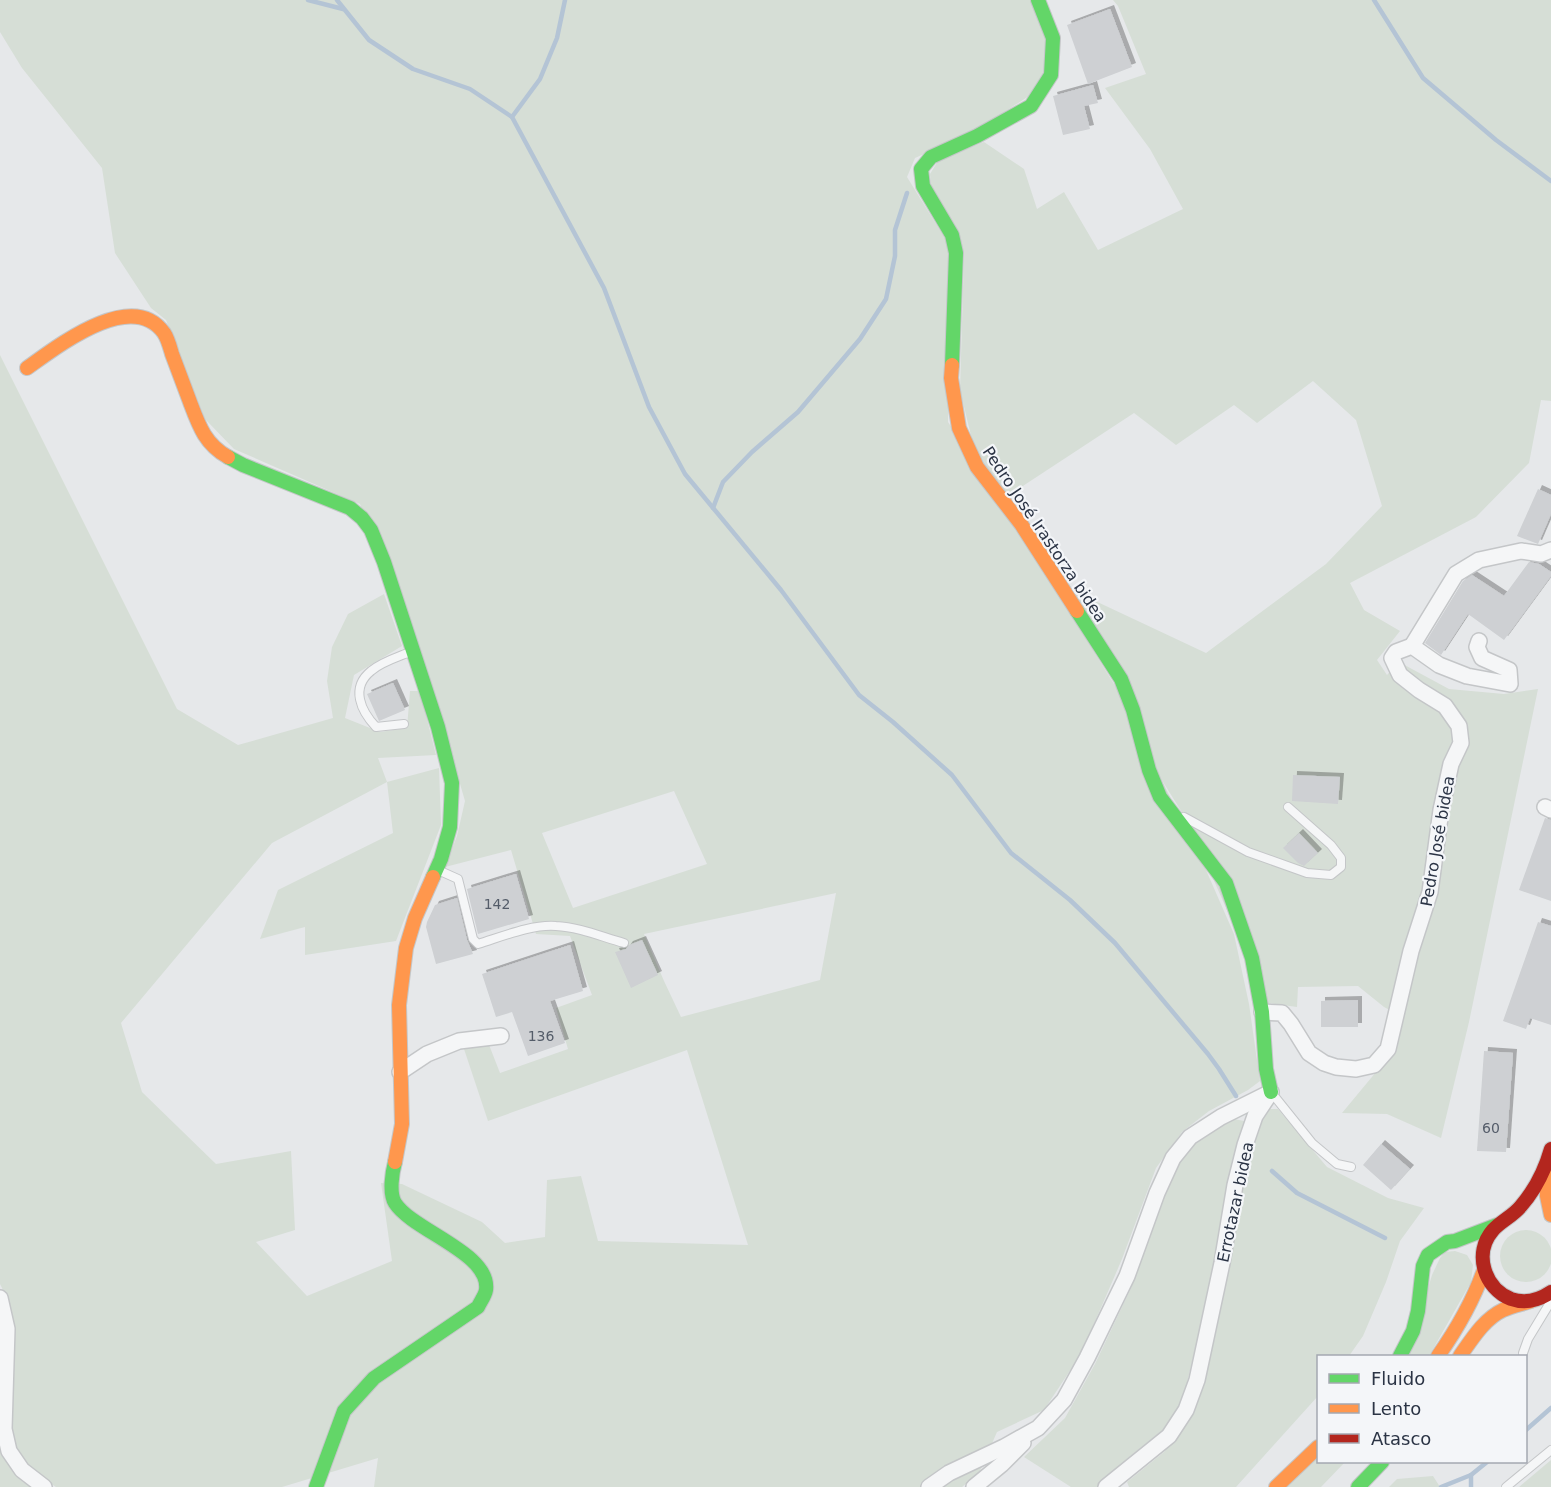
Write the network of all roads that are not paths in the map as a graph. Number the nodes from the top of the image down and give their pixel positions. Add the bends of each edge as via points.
1 (1038, 0) edge
2 (27, 368) dead end
3 (1551, 550) edge
4 (1479, 641) dead end
5 (1412, 646) junction
6 (413, 651) junction
7 (404, 724) dead end
8 (1288, 807) dead end
9 (1169, 809) junction
10 (436, 869) junction
11 (624, 943) dead end
12 (1262, 1011) junction
13 (501, 1036) dead end
14 (400, 1072) junction
15 (1271, 1092) junction
16 (1549, 1155) edge
17 (1351, 1167) dead end
18 (1543, 1218) edge
19 (1502, 1222) junction
20 (1455, 1241) junction
21 (1483, 1263) junction
22 (1551, 1292) edge
23 (0, 1298) edge
24 (1531, 1301) junction
25 (1551, 1301) edge
26 (1523, 1353) dead end
27 (1401, 1355) edge
28 (1439, 1355) edge
29 (1461, 1355) edge
30 (1038, 1428) junction
31 (1317, 1448) edge
32 (1551, 1450) edge
33 (1380, 1463) edge
34 (44, 1487) edge
35 (316, 1487) edge
36 (929, 1487) edge
37 (974, 1487) edge
38 (1106, 1487) edge
39 (1276, 1487) edge
40 (1358, 1487) edge
41 (1506, 1487) edge

1 - 9 street, Pedro José Irastorza bidea via 1053,38 1051,75 1031,106 931,157 921,169 923,186 952,235 956,253 951,378 957,418 977,467 1021,524 1121,679 1149,770
2 - 6 street via 79,333 110,320 134,315 160,324 195,416 208,442 218,452 350,508 362,518 384,562
3 - 5 street via 1541,554 1521,551 1479,560 1456,574
4 - 5 street via 1477,647 1482,658 1509,670 1510,684 1467,676 1439,665
5 - 12 street, Pedro José bidea via 1396,652 1392,658 1400,675 1444,706 1459,726 1461,743 1451,764 1430,892 1411,951 1388,1049 1374,1065 1336,1068 1309,1053 1282,1013
6 - 7 lane via 370,671 362,682 360,696 366,717 376,727
6 - 10 street via 452,783 450,827
8 - 9 lane via 1341,858 1341,867 1331,875 1307,873 1248,852
9 - 12 street, Pedro José Irastorza bidea via 1226,883 1252,958
10 - 11 lane via 458,879 473,939 478,944 539,926 584,931
10 - 14 street via 406,948 399,1005
12 - 15 street, Pedro José Irastorza bidea
13 - 14 street via 459,1041 427,1054
14 - 35 street via 402,1124 391,1180 394,1202 413,1221 469,1256 485,1277 486,1291 478,1306 374,1378 344,1411
15 - 17 lane via 1312,1143 1337,1164
15 - 30 street via 1190,1137 1173,1158 1156,1193 1127,1276 1087,1358 1064,1400
15 - 38 street, Errotazar bidea via 1255,1116 1245,1145 1197,1380 1185,1410 1168,1436
16 - 18 street
16 - 19 street via 1523,1206
18 - 19 street via 1518,1215
19 - 20 street
19 - 21 street via 1485,1242
20 - 21 street
20 - 27 street via 1428,1255 1413,1331
21 - 24 street via 1496,1290 1518,1301
21 - 28 street via 1475,1295
22 - 24 street
23 - 34 street via 7,1329 4,1429 9,1451 21,1470
24 - 29 street via 1494,1316
25 - 26 lane
30 - 36 street via 948,1473
30 - 37 street
31 - 39 street
32 - 41 lane
33 - 40 street

